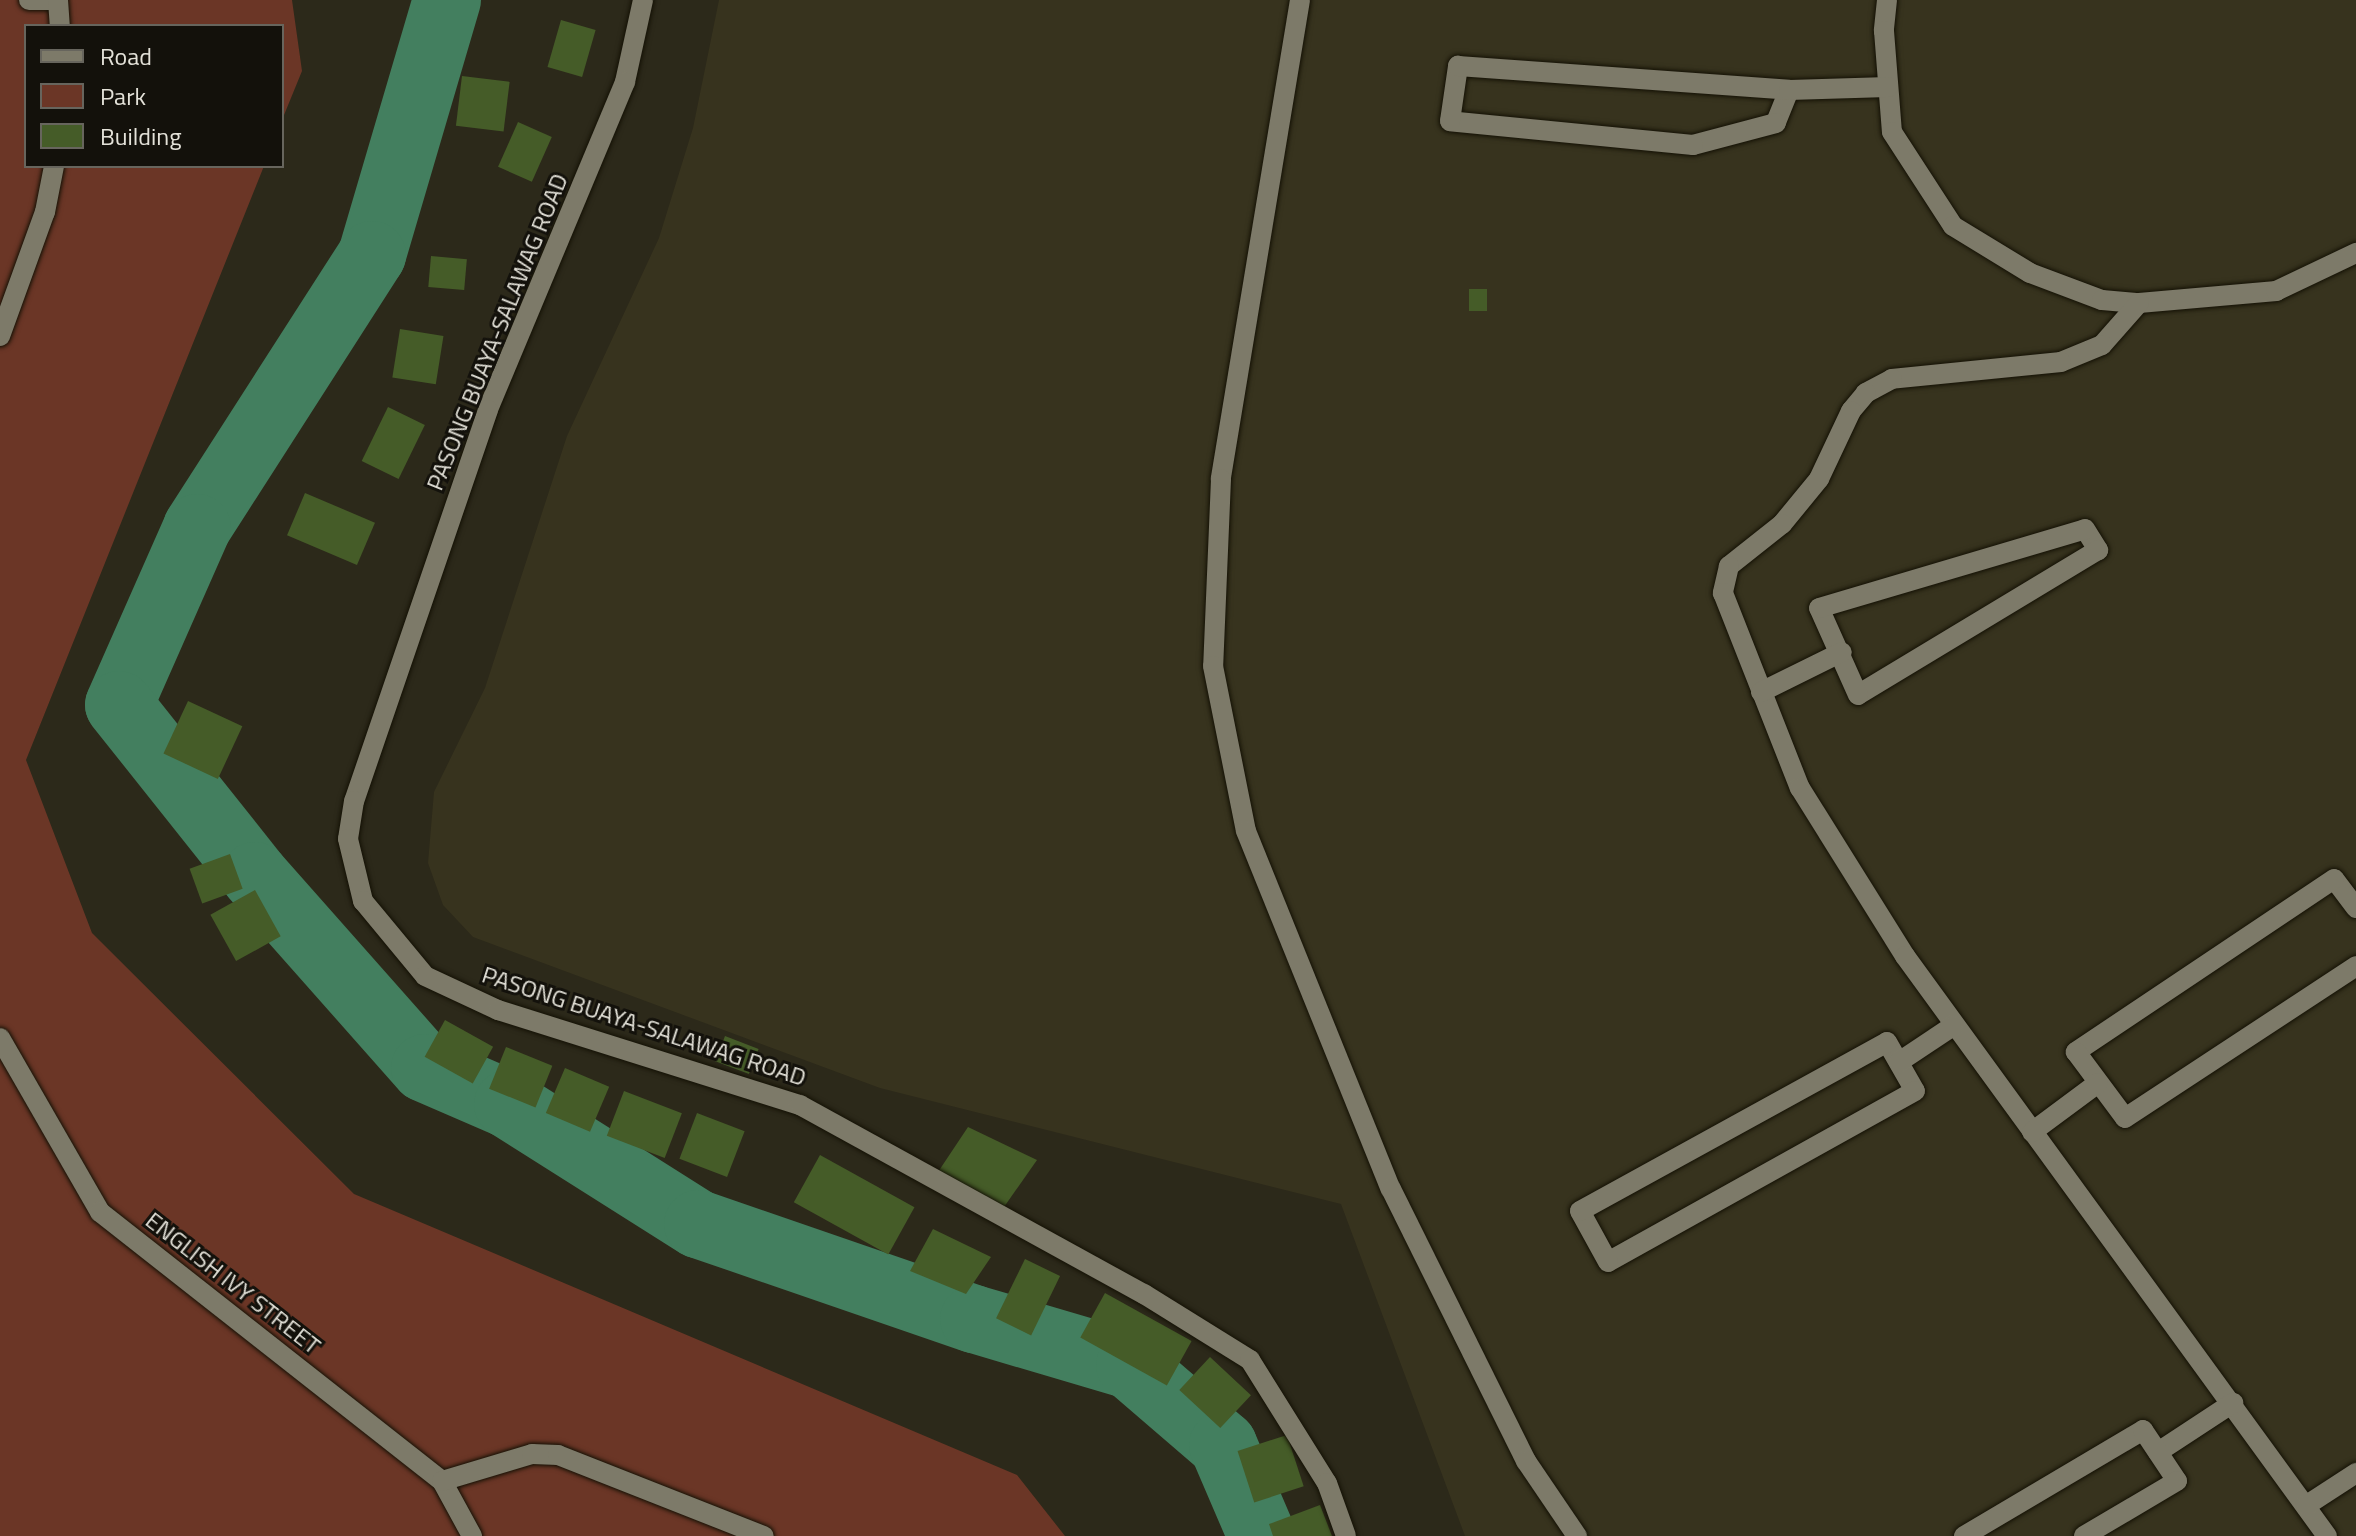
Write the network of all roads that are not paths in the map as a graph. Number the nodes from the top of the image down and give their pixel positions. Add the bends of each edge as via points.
1 (29, 0) edge
2 (58, 0) edge
3 (643, 0) edge
4 (1300, 0) edge
5 (1887, 0) edge
6 (60, 24) edge
7 (1888, 87) junction
8 (1789, 90) junction
9 (54, 168) edge
10 (2356, 253) edge
11 (2139, 303) junction
12 (0, 336) edge
13 (1842, 652) junction
14 (1761, 692) junction
15 (2356, 908) edge
16 (2356, 966) edge
17 (1953, 1026) junction
18 (0, 1038) edge
19 (1899, 1062) junction
20 (2098, 1083) junction
21 (2032, 1132) junction
22 (2233, 1403) junction
23 (2158, 1452) junction
24 (2356, 1473) edge
25 (442, 1481) junction
26 (2307, 1505) junction
27 (472, 1536) edge
28 (764, 1536) edge
29 (1346, 1536) edge
30 (1577, 1536) edge
31 (1964, 1536) edge
32 (2084, 1536) edge
33 (2327, 1536) edge

1 - 2 street
2 - 6 street
3 - 29 street, PASONG BUAYA-SALAWAG ROAD via 625,82 488,410 354,801 348,839 363,901 425,976 498,1010 800,1105 1144,1294 1250,1360 1327,1483
4 - 30 street via 1221,479 1213,666 1246,831 1391,1189 1526,1461
5 - 7 street
7 - 8 street
7 - 11 street via 1892,132 1953,226 2030,273 2102,300
8 - 8 street via 1458,66 1450,121 1693,145 1776,123
9 - 12 street via 45,212
10 - 11 street via 2276,291
11 - 14 street via 2102,345 2061,362 1892,379 1866,393 1851,411 1819,479 1782,524 1729,566 1723,593
13 - 13 street via 1819,608 2085,529 2098,550 1858,695
13 - 14 street
14 - 17 street via 1800,788
15 - 20 street via 2334,879 2076,1052
16 - 20 street via 2125,1118
17 - 19 street
17 - 21 street
18 - 25 street, ENGLISH IVY STREET via 100,1212
19 - 19 street via 1887,1042 1580,1211 1608,1262 1915,1091
20 - 21 street
21 - 22 street
22 - 23 street
22 - 26 street
23 - 31 street via 2143,1430
23 - 32 street via 2177,1481
24 - 26 street
25 - 27 street, ENGLISH IVY STREET
25 - 28 street via 532,1454 558,1455
26 - 33 street

